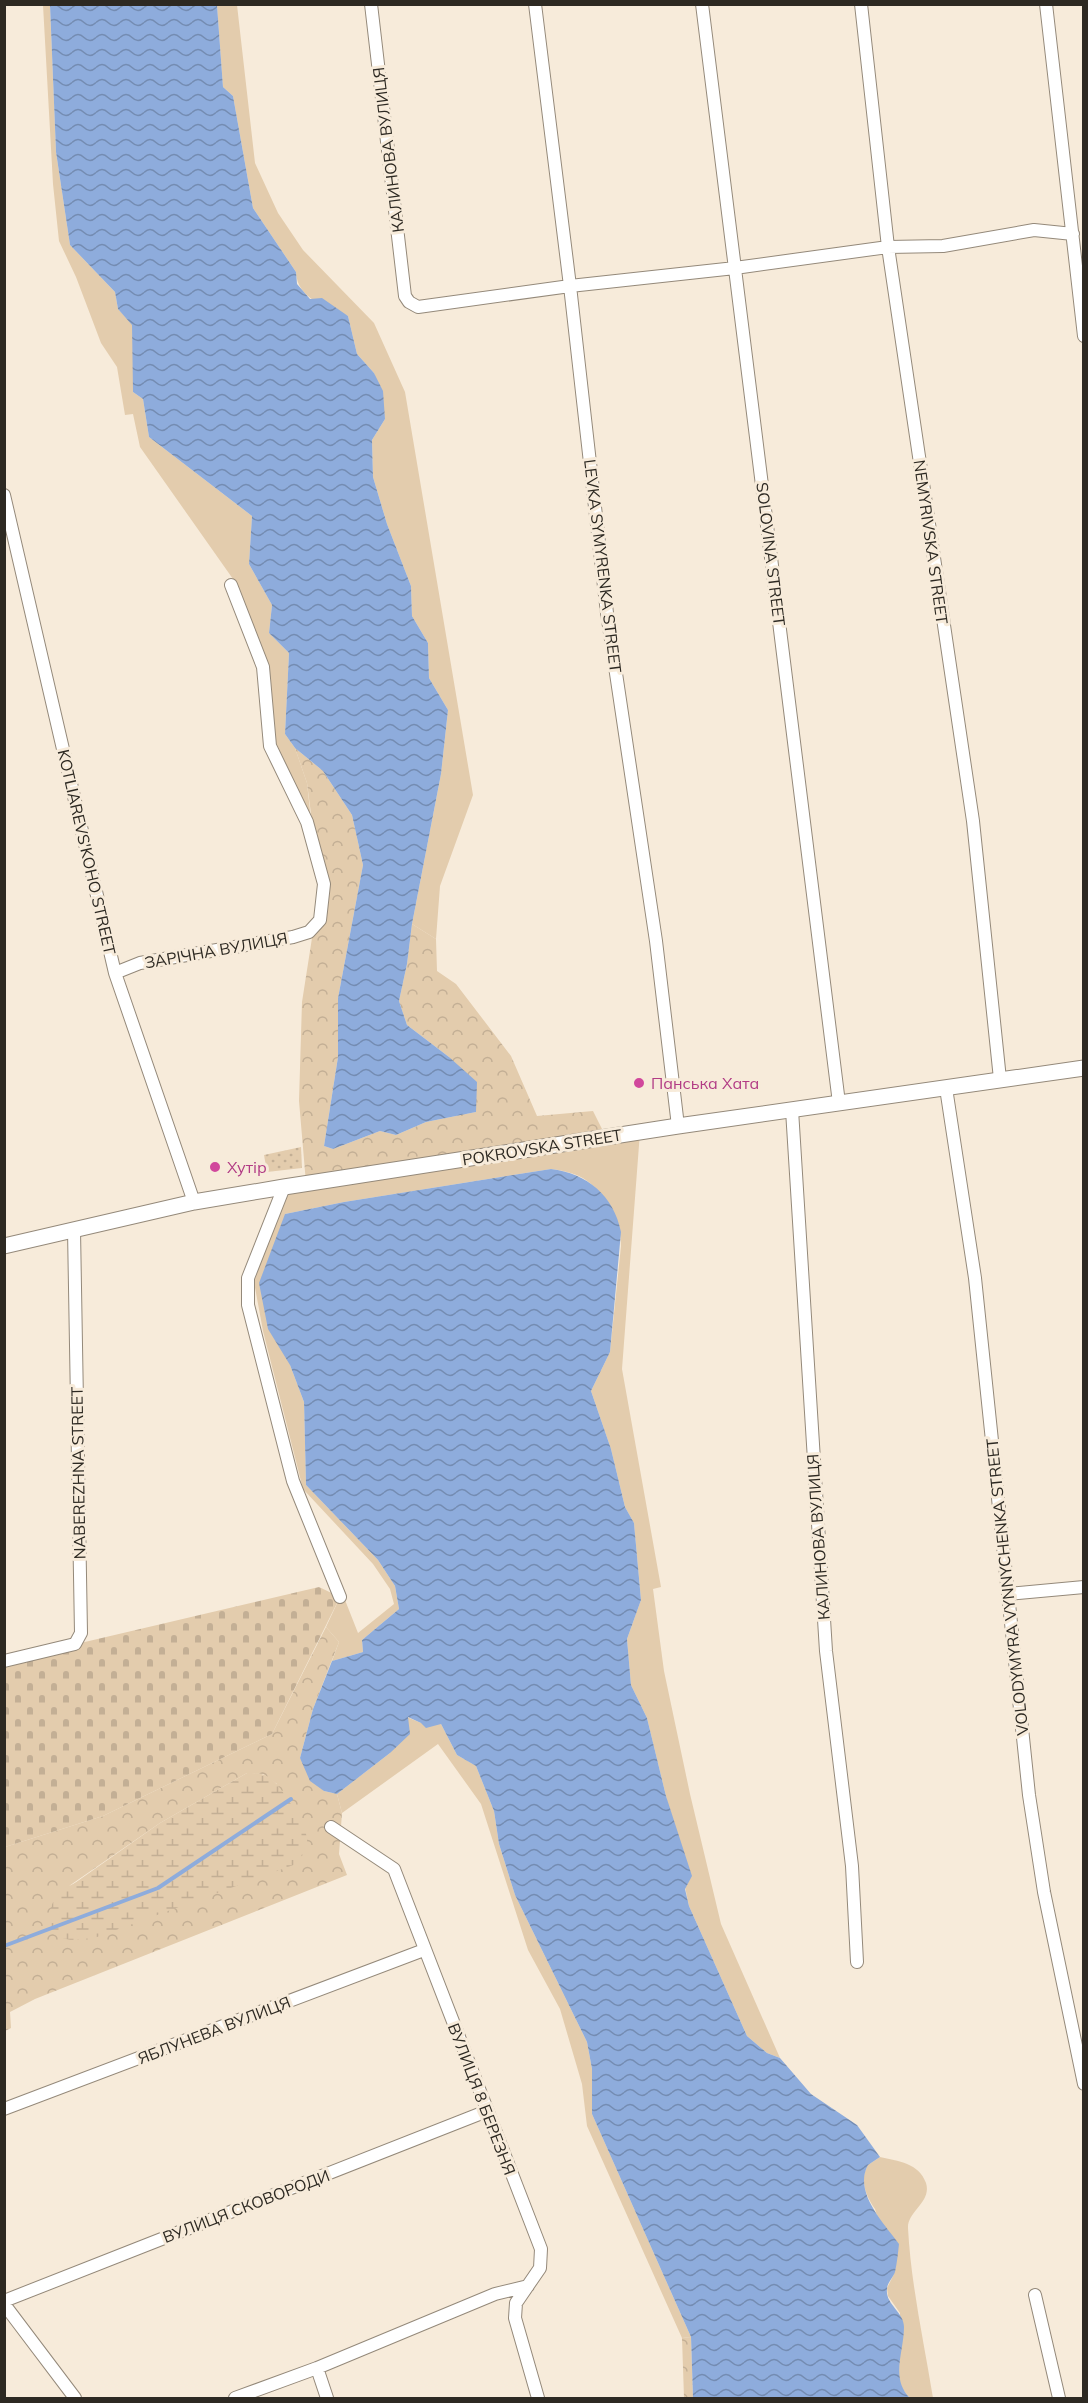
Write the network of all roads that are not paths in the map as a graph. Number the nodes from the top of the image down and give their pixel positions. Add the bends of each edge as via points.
1 (371, 4) edge
2 (535, 4) edge
3 (702, 4) edge
4 (861, 4) edge
5 (1046, 4) edge
6 (1073, 234) junction
7 (888, 247) junction
8 (735, 268) junction
9 (570, 286) junction
10 (1083, 336) edge
11 (4, 495) edge
12 (231, 585) dead end
13 (115, 973) junction
14 (1083, 1068) edge
15 (1000, 1079) junction
16 (946, 1088) junction
17 (839, 1103) junction
18 (792, 1110) junction
19 (678, 1126) junction
20 (284, 1187) junction
21 (194, 1202) junction
22 (74, 1230) junction
23 (4, 1246) edge
24 (1083, 1587) edge
25 (1008, 1594) junction
26 (340, 1597) dead end
27 (4, 1661) edge
28 (331, 1827) dead end
29 (424, 1950) junction
30 (857, 1962) dead end
31 (1083, 2084) edge
32 (4, 2109) edge
33 (487, 2112) junction
34 (528, 2286) junction
35 (1035, 2295) dead end
36 (4, 2302) edge
37 (317, 2368) junction
38 (75, 2398) edge
39 (235, 2398) edge
40 (327, 2398) edge
41 (538, 2398) edge
42 (1059, 2398) edge

1 - 9 street, КАЛИНОВА ВУЛИЦЯ via 405,296 409,302 418,307
2 - 9 street, LEVKA SYMYRENKA STREET
3 - 8 street, SOLOVINA STREET
4 - 7 street, NEMYRIVSKA STREET
5 - 6 street
6 - 7 street via 1034,230 943,246
6 - 10 street
7 - 8 street
7 - 15 street, NEMYRIVSKA STREET via 973,821
8 - 9 street
8 - 17 street, SOLOVINA STREET
9 - 19 street, LEVKA SYMYRENKA STREET via 607,614 656,941
11 - 13 street, KOTLIAREVS'KOHO STREET
12 - 13 street, ЗАРІЧНА ВУЛИЦЯ via 263,666 270,747 307,822 324,884 320,920 309,932 293,937 140,963
13 - 21 street, KOTLIAREVS'KOHO STREET
14 - 15 street, POKROVSKA STREET
15 - 16 street, POKROVSKA STREET
16 - 17 street, POKROVSKA STREET
16 - 25 street, VOLODYMYRA VYNNYCHENKA STREET via 975,1278
17 - 18 street, POKROVSKA STREET
18 - 19 street, POKROVSKA STREET
18 - 30 street, КАЛИНОВА ВУЛИЦЯ via 826,1651 852,1866
19 - 20 street, POKROVSKA STREET
20 - 21 street, POKROVSKA STREET
20 - 26 street via 248,1278 248,1305 293,1481
21 - 22 street, POKROVSKA STREET
22 - 23 street, POKROVSKA STREET
22 - 27 street, NABEREZHNA STREET via 81,1633 75,1644
24 - 25 street
25 - 31 street, VOLODYMYRA VYNNYCHENKA STREET via 1029,1795 1044,1892
28 - 29 street, ВУЛИЦЯ 8 БЕРЕЗНЯ via 394,1869
29 - 32 street, ЯБЛУНЕВА ВУЛИЦЯ
29 - 33 street, ВУЛИЦЯ 8 БЕРЕЗНЯ
33 - 34 street, ВУЛИЦЯ 8 БЕРЕЗНЯ via 541,2248 540,2268
33 - 36 street, ВУЛИЦЯ СКОВОРОДИ
34 - 37 street via 495,2294
34 - 41 street, ВУЛИЦЯ 8 БЕРЕЗНЯ via 516,2303 515,2318
35 - 42 street
36 - 38 street
37 - 39 street
37 - 40 street

